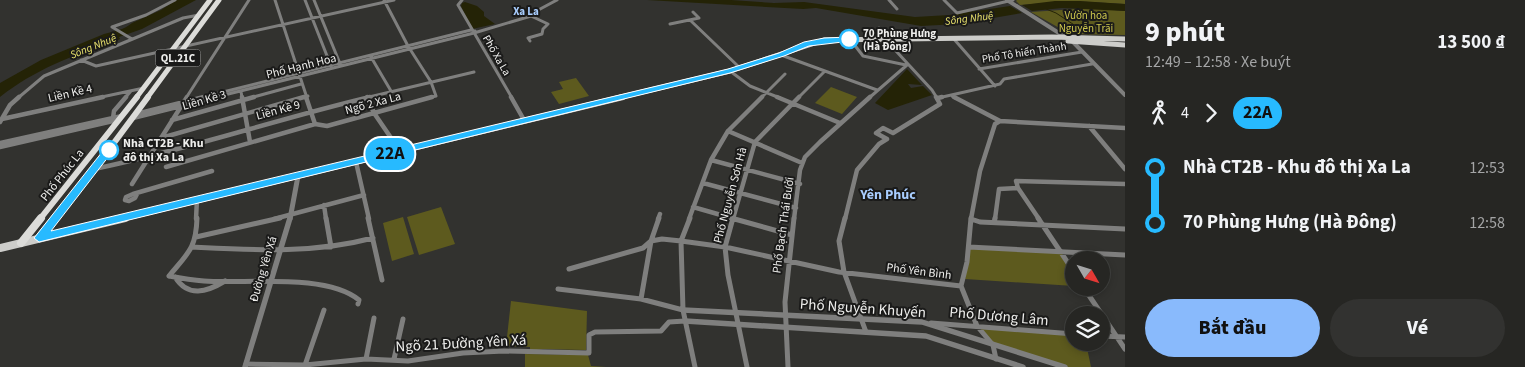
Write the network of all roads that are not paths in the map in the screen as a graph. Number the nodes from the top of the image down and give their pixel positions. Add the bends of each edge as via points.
1 (175, 0) edge
2 (210, 0) edge
3 (219, 0) edge
4 (249, 0) edge
5 (275, 0) edge
6 (305, 0) edge
7 (314, 0) edge
8 (394, 0) edge
9 (462, 0) edge
10 (557, 0) edge
11 (889, 0) edge
12 (944, 0) edge
13 (384, 1) edge
14 (1010, 1) edge
15 (896, 9) dead end
16 (693, 12) dead end
17 (199, 15) junction
18 (320, 16) junction
19 (531, 16) junction
20 (312, 18) junction
21 (690, 20) junction
22 (284, 24) junction
23 (670, 24) dead end
24 (879, 28) dead end
25 (474, 32) junction
26 (225, 37) junction
27 (886, 38) junction
28 (953, 38) junction
29 (1044, 38) junction
30 (1067, 38) junction
31 (132, 39) junction
32 (850, 39) junction
33 (1108, 39) junction
34 (1125, 39) edge
35 (530, 41) dead end
36 (1073, 42) junction
37 (1115, 44) junction
38 (1125, 45) edge
39 (186, 46) junction
40 (409, 48) junction
41 (172, 49) junction
42 (1082, 52) junction
43 (781, 55) junction
44 (371, 57) junction
45 (81, 60) junction
46 (1092, 64) junction
47 (340, 65) junction
48 (908, 65) junction
49 (332, 67) junction
50 (740, 68) junction
51 (980, 69) junction
52 (730, 71) junction
53 (825, 71) junction
54 (474, 72) dead end
55 (785, 74) dead end
56 (300, 75) junction
57 (430, 82) junction
58 (301, 84) junction
59 (995, 86) junction
60 (144, 88) junction
61 (132, 90) junction
62 (877, 90) junction
63 (241, 91) junction
64 (391, 91) junction
65 (766, 94) junction
66 (308, 96) junction
67 (952, 96) junction
68 (1125, 96) edge
69 (367, 97) junction
70 (938, 98) junction
71 (242, 100) junction
72 (183, 104) junction
73 (792, 104) junction
74 (312, 111) junction
75 (374, 113) junction
76 (245, 114) junction
77 (133, 117) junction
78 (120, 118) junction
79 (172, 120) junction
80 (524, 120) junction
81 (1, 121) edge
82 (1000, 121) junction
83 (840, 123) junction
84 (314, 124) junction
85 (1089, 126) junction
86 (249, 128) junction
87 (1125, 128) edge
88 (728, 131) junction
89 (161, 138) junction
90 (250, 142) junction
91 (755, 142) junction
92 (0, 143) edge
93 (0, 147) edge
94 (400, 151) junction
95 (149, 158) junction
96 (711, 160) junction
97 (356, 162) junction
98 (802, 163) junction
99 (166, 167) dead end
100 (94, 169) junction
101 (1125, 169) edge
102 (748, 170) junction
103 (212, 171) dead end
104 (298, 176) junction
105 (703, 183) junction
106 (132, 184) dead end
107 (800, 184) junction
108 (1125, 184) edge
109 (1018, 188) junction
110 (741, 192) junction
111 (135, 194) dead end
112 (364, 195) junction
113 (197, 199) junction
114 (324, 205) junction
115 (693, 207) junction
116 (796, 208) junction
117 (291, 214) junction
118 (660, 214) dead end
119 (734, 219) junction
120 (971, 219) junction
121 (994, 222) junction
122 (1043, 226) junction
123 (1125, 229) edge
124 (792, 235) junction
125 (196, 237) junction
126 (39, 238) junction
127 (373, 238) junction
128 (651, 241) junction
129 (681, 241) junction
130 (21, 243) junction
131 (331, 247) junction
132 (725, 247) junction
133 (970, 247) junction
134 (0, 248) edge
135 (192, 248) junction
136 (280, 250) junction
137 (1061, 252) junction
138 (1125, 255) edge
139 (1065, 258) edge
140 (788, 260) junction
141 (569, 269) dead end
142 (844, 272) junction
143 (175, 277) junction
144 (382, 280) dead end
145 (224, 281) junction
146 (271, 282) junction
147 (961, 286) junction
148 (558, 289) dead end
149 (1089, 296) edge
150 (642, 299) junction
151 (358, 304) dead end
152 (324, 310) dead end
153 (683, 310) junction
154 (736, 313) junction
155 (783, 314) junction
156 (374, 318) dead end
157 (403, 319) dead end
158 (861, 319) junction
159 (685, 321) junction
160 (922, 322) junction
161 (738, 325) junction
162 (977, 326) junction
163 (784, 327) junction
164 (866, 332) junction
165 (1065, 333) edge
166 (1110, 337) edge
167 (1116, 337) junction
168 (1125, 337) edge
169 (993, 345) junction
170 (1125, 349) edge
171 (366, 359) junction
172 (394, 359) junction
173 (996, 359) junction
174 (305, 365) junction
175 (246, 366) edge
176 (695, 367) edge
177 (746, 367) edge
178 (788, 367) edge
179 (1023, 367) edge
180 (1065, 367) edge

1 - 31 street via 146,16 112,27
2 - 17 highway, Phố Phúc La / QL.21C
3 - 39 highway, Phố Phúc La / QL.21C
4 - 26 street
5 - 22 street
6 - 20 street
7 - 18 street
8 - 13 street
9 - 25 street, Phố Xa La via 458,5
10 - 19 street
11 - 15 street
12 - 14 street via 956,13
13 - 18 street
13 - 40 street
14 - 30 street
16 - 21 street via 700,18
17 - 31 street via 183,18
17 - 41 highway, Phố Phúc La / QL.21C
18 - 20 street
18 - 47 street
19 - 25 street, Phố Hạnh Hoa
19 - 35 street via 548,24 542,34 528,38
20 - 22 street
20 - 49 street
21 - 23 street
21 - 50 street
22 - 26 street
22 - 56 street
24 - 27 street
25 - 40 street, Phố Hạnh Hoa
25 - 80 street, Phố Xa La
26 - 39 street
26 - 72 street
27 - 28 main road
27 - 32 main road
27 - 48 street
28 - 29 main road
28 - 51 street, Phố Tô hiến Thành
29 - 30 main road
29 - 36 main road
30 - 33 main road
30 - 36 street
31 - 45 street
32 - 43 main road via 824,40
32 - 48 street via 863,56
33 - 34 main road
33 - 37 main road
36 - 37 main road
36 - 42 street
37 - 38 main road
39 - 41 street
39 - 77 highway, Phố Phúc La / QL.21C
40 - 44 street, Phố Hạnh Hoa
40 - 57 street
41 - 45 street via 96,66
41 - 60 highway, Phố Phúc La / QL.21C
42 - 46 street
42 - 51 street, Phố Tô hiến Thành
43 - 50 main road
43 - 53 street
44 - 47 street, Phố Hạnh Hoa
44 - 64 street
45 - 81 street via 31,85 10,105
46 - 59 street via 1004,80
46 - 68 street
47 - 49 street, Phố Hạnh Hoa
48 - 62 street, Phố Bạch Thái Bưởi
48 - 70 street
49 - 56 street, Phố Hạnh Hoa
50 - 52 main road
51 - 59 street
52 - 65 street
52 - 80 main road
53 - 62 street
53 - 73 street, Phố Nguyễn Sơn Hà
54 - 57 street, Liền Kề 9
55 - 65 street
56 - 58 street
56 - 63 street, Phố Hạnh Hoa
56 - 72 street, Phố Hạnh Hoa
57 - 64 street, Liền Kề 9
57 - 75 street, Ngõ 2 Xa La via 436,96
58 - 66 street
58 - 71 street, Liền Kề 3
59 - 67 street
60 - 61 street, Liền Kề 4
60 - 78 highway, Phố Phúc La / QL.21C
61 - 78 street via 114,111
61 - 81 street, Liền Kề 4
62 - 83 street, Phố Bạch Thái Bưởi
63 - 71 street
63 - 72 street, Phố Hạnh Hoa
64 - 69 street, Liền Kề 9
65 - 73 street
65 - 88 street
66 - 74 street
66 - 76 street
67 - 70 street
67 - 82 street
69 - 74 street, Liền Kề 9
69 - 75 street
70 - 142 street via 940,104 893,134 883,128 876,133 887,139 857,170 840,234
71 - 76 street
71 - 79 street, Liền Kề 3
72 - 77 street, Phố Hạnh Hoa
72 - 79 street
73 - 83 street
73 - 91 street, Phố Nguyễn Sơn Hà
74 - 84 street
74 - 86 street, Liền Kề 9
75 - 84 street, Ngõ 2 Xa La via 326,126
75 - 94 street
76 - 86 street
76 - 89 street
77 - 78 highway
77 - 100 highway, Phố Phúc La / QL.21C
78 - 92 street
78 - 93 street
78 - 130 highway, Phố Phúc La / QL.21C
79 - 89 street
80 - 94 main road
82 - 85 street
82 - 120 street, Phố Yên Bình via 995,124 984,153
83 - 98 street, Phố Bạch Thái Bưởi
84 - 90 street, Ngõ 2 Xa La
85 - 87 street
85 - 101 street
86 - 90 street
86 - 95 street, Liền Kề 9
88 - 91 street
88 - 96 street
89 - 95 street
90 - 99 street, Ngõ 2 Xa La
91 - 98 street
91 - 102 street, Phố Nguyễn Sơn Hà
94 - 97 main road
95 - 100 street, Liền Kề 9
95 - 106 street
96 - 102 street
96 - 105 street
97 - 104 main road
97 - 112 street
98 - 107 street, Phố Bạch Thái Bưởi
100 - 126 highway, Phố Phúc La / QL.21C
102 - 107 street
102 - 110 street, Phố Nguyễn Sơn Hà
103 - 111 street
104 - 113 main road
104 - 117 street, Đường Yên Xá
105 - 110 street
105 - 115 street
107 - 116 street, Phố Bạch Thái Bưởi
108 - 109 street via 1016,181
109 - 121 street via 999,189
109 - 122 street
110 - 116 street
110 - 119 street, Phố Nguyễn Sơn Hà
112 - 114 street
112 - 127 street
113 - 125 street
113 - 126 main road
114 - 117 street
114 - 131 street
115 - 119 street
115 - 129 street
116 - 124 street, Phố Bạch Thái Bưởi
117 - 125 street
117 - 136 street, Đường Yên Xá
118 - 128 street
119 - 124 street
119 - 132 street, Phố Nguyễn Sơn Hà
120 - 121 street
120 - 133 street, Phố Yên Bình
121 - 122 street
122 - 123 street
122 - 137 street
124 - 140 street, Phố Bạch Thái Bưởi
125 - 135 street
126 - 130 main road
127 - 131 street
127 - 144 street
128 - 129 street, Phố Yên Bình
128 - 141 street via 643,248
128 - 150 street
129 - 132 street, Phố Yên Bình
129 - 153 street
130 - 134 main road
131 - 136 street
132 - 140 street, Phố Yên Bình
132 - 154 street, Phố Nguyễn Sơn Hà
133 - 137 street
133 - 147 street, Phố Yên Bình
135 - 136 street
135 - 143 street via 169,276
136 - 146 street, Đường Yên Xá
137 - 138 street
137 - 139 street
140 - 142 street, Phố Yên Bình
140 - 155 street, Phố Bạch Thái Bưởi
142 - 147 street, Phố Yên Bình
142 - 158 street
143 - 145 street
143 - 145 street via 182,287 194,292 209,291
145 - 146 street
146 - 151 street via 323,285 346,290 357,296
146 - 175 street, Đường Yên Xá
147 - 162 street
148 - 150 street
149 - 167 street
150 - 153 street
152 - 174 street
153 - 154 street, Phố Nguyễn Khuyến
153 - 159 street
154 - 155 street, Phố Nguyễn Khuyến
154 - 161 street, Phố Nguyễn Sơn Hà
155 - 158 street, Phố Nguyễn Khuyến
155 - 163 street, Phố Bạch Thái Bưởi
156 - 171 street
157 - 172 street
158 - 160 street, Phố Nguyễn Khuyến
158 - 164 street
159 - 161 street, Phố Nguyễn Khuyến
159 - 172 street, Ngõ 21 Đường Yên Xá via 669,322 661,331 595,332 588,335 589,353 496,351 408,361
159 - 176 street
160 - 162 street, Phố Dương Lâm
160 - 169 street, Phố Nguyễn Khuyến
161 - 163 street, Phố Nguyễn Khuyến
161 - 177 street, Phố Nguyễn Sơn Hà
162 - 165 street, Phố Dương Lâm
162 - 169 street
163 - 164 street, Phố Nguyễn Khuyến
163 - 178 street, Phố Bạch Thái Bưởi
164 - 173 street, Phố Nguyễn Khuyến via 926,336
166 - 167 street
167 - 168 street
167 - 170 street
169 - 173 street
169 - 180 street, Phố Nguyễn Khuyến
171 - 172 street, Ngõ 21 Đường Yên Xá
171 - 174 street, Ngõ 21 Đường Yên Xá
173 - 179 street, Phố Nguyễn Khuyến
174 - 175 street, Ngõ 21 Đường Yên Xá

